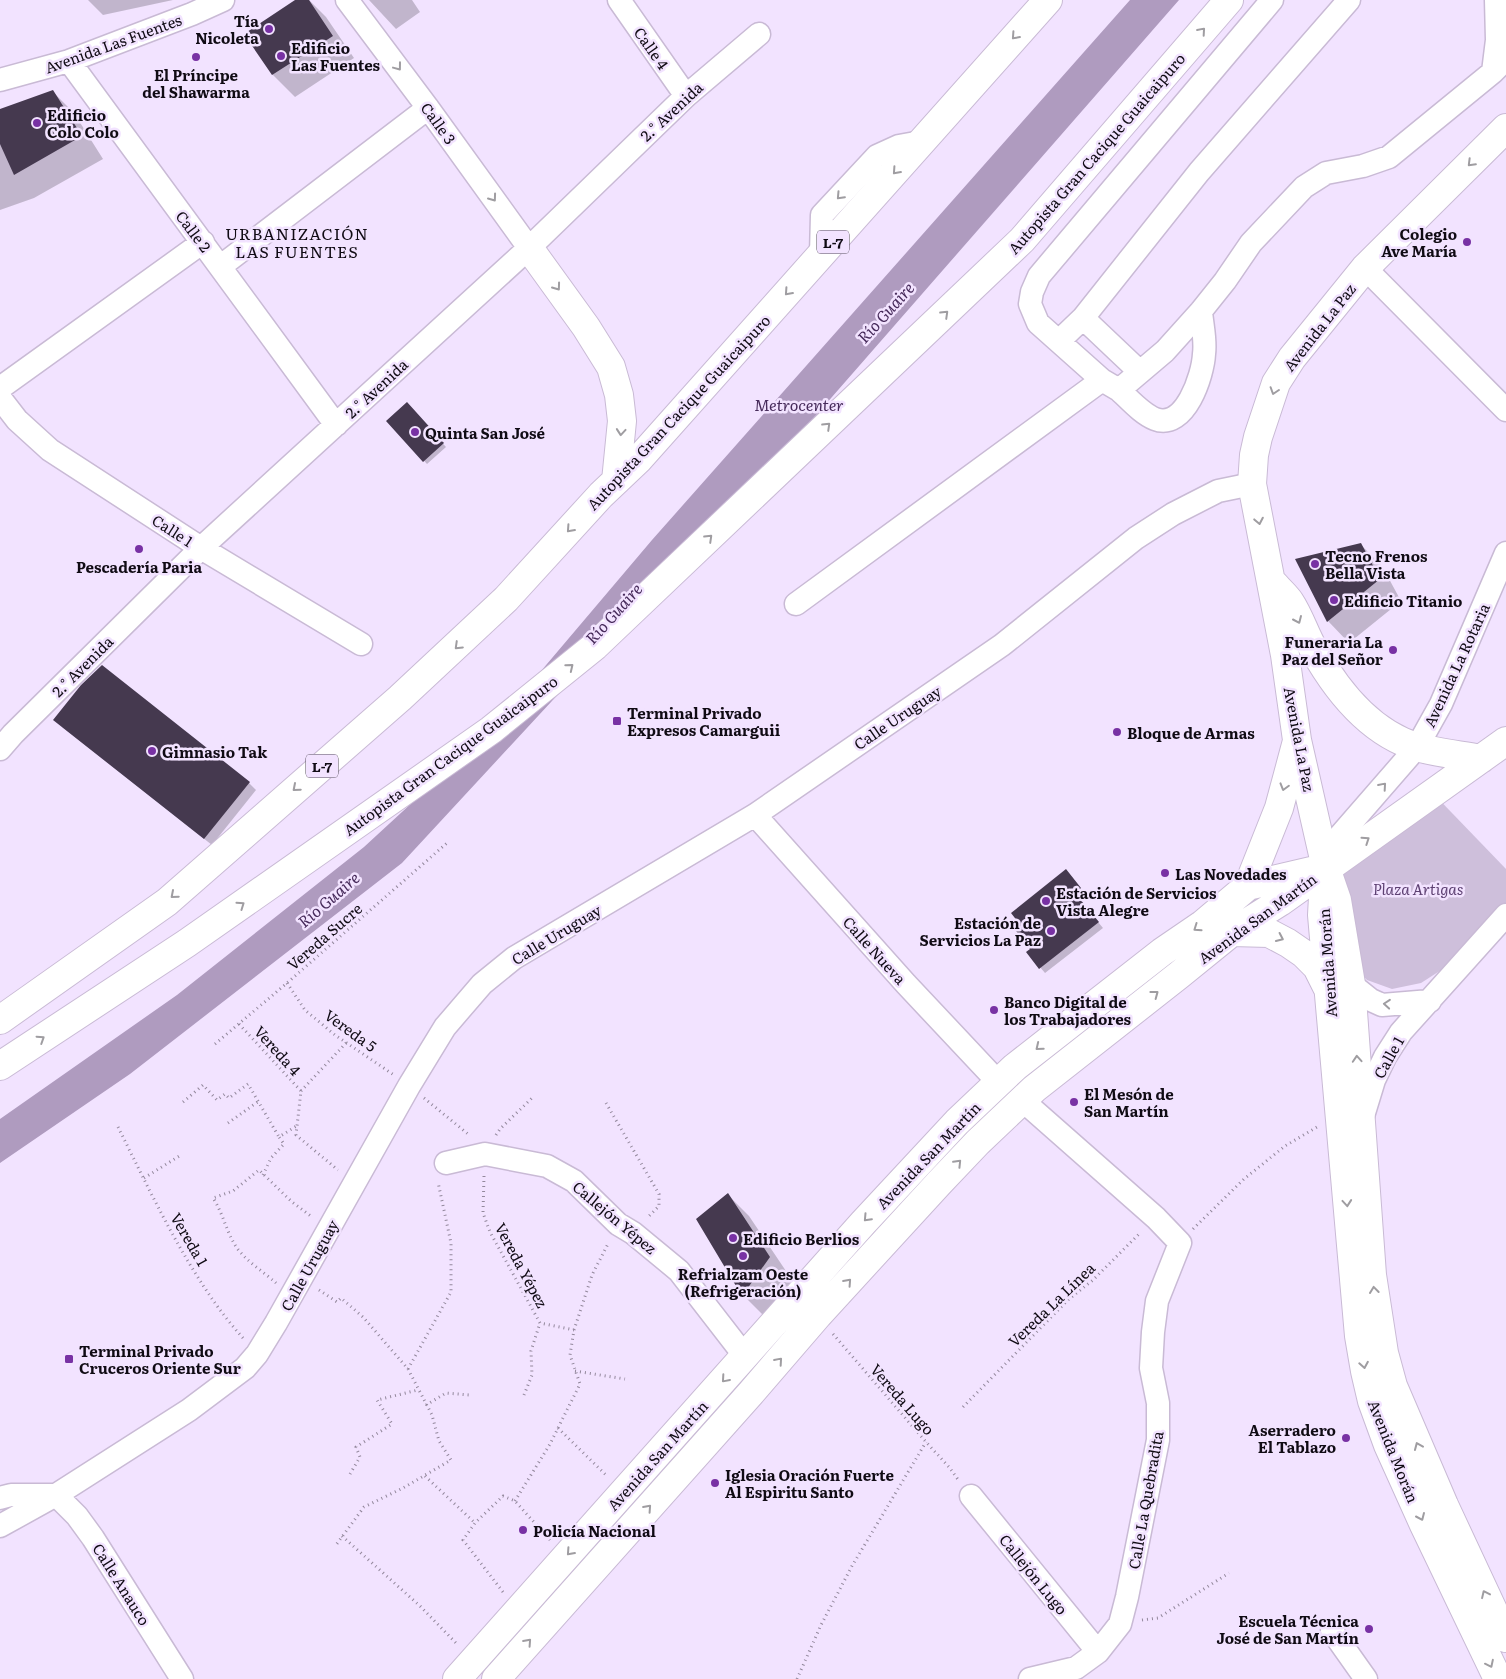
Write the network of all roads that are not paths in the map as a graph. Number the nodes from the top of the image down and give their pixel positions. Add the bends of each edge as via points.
1 (223, 0) edge
2 (348, 0) edge
3 (619, 0) edge
4 (1048, 0) edge
5 (1229, 0) edge
6 (1272, 0) edge
7 (1349, 0) edge
8 (1496, 0) edge
9 (759, 34) dead end
10 (69, 61) junction
11 (1499, 65) edge
12 (0, 80) edge
13 (686, 96) junction
14 (428, 108) junction
15 (1506, 128) edge
16 (202, 242) junction
17 (529, 248) junction
18 (221, 266) junction
19 (1365, 268) junction
20 (1202, 311) junction
21 (1083, 318) junction
22 (1059, 341) junction
23 (1140, 372) junction
24 (1110, 385) junction
25 (0, 388) edge
26 (0, 398) edge
27 (1506, 410) edge
28 (336, 425) junction
29 (616, 481) junction
30 (1252, 484) junction
31 (201, 548) junction
32 (1506, 553) edge
33 (1270, 580) junction
34 (796, 604) dead end
35 (361, 644) dead end
36 (1298, 740) junction
37 (1506, 741) edge
38 (2, 744) edge
39 (1417, 747) junction
40 (1481, 759) junction
41 (755, 815) junction
42 (1326, 868) junction
43 (1248, 886) junction
44 (1506, 915) edge
45 (1232, 932) junction
46 (1339, 986) junction
47 (1430, 1001) junction
48 (0, 1020) edge
49 (0, 1066) edge
50 (999, 1083) junction
51 (1022, 1100) junction
52 (1350, 1118) junction
53 (446, 1164) road end
54 (744, 1355) junction
55 (56, 1495) junction
56 (971, 1496) road end
57 (0, 1498) edge
58 (0, 1526) edge
59 (1332, 1631) dead end
60 (1506, 1638) edge
61 (1098, 1652) junction
62 (465, 1670) edge
63 (182, 1679) edge
64 (496, 1679) edge
65 (1030, 1679) edge
66 (1366, 1679) edge
67 (1498, 1679) edge

1 - 10 street, Avenida Las Fuentes
2 -> 14 street, Calle 3
3 - 13 street, Calle 4
4 -> 29 main road, Autopista Gran Cacique Guaicaipuro / L-7
49 -> 5 main road, Autopista Gran Cacique Guaicaipuro via 186,943 491,730 595,646 1022,240
6 - 22 street via 1039,276 1030,304 1038,323
7 - 21 street via 1199,172
8 - 11 street
9 - 13 street, 2.° Avenida
10 - 12 street, Avenida Las Fuentes
10 - 16 street, Calle 2
11 - 20 street via 1389,157 1326,173 1304,187 1251,243
13 - 17 street, 2.° Avenida
14 -> 17 street, Calle 3
14 - 18 street
15 -> 19 main road, Avenida La Paz
16 - 18 street, Calle 2
16 - 25 street
17 - 28 street, 2.° Avenida
17 -> 29 main road via 612,367 622,421
18 - 28 street, Calle 2
19 - 27 street
19 -> 30 main road, Avenida La Paz via 1292,358 1276,383 1258,437
20 - 23 street via 1165,351
20 - 24 street via 1204,353 1198,384 1175,418 1156,420
21 - 22 street
21 - 23 street
22 - 24 street
23 - 24 street
24 - 34 street
26 - 31 street, Calle 1 via 17,420 50,450
28 - 31 street, 2.° Avenida
29 -> 48 main road, Autopista Gran Cacique Guaicaipuro / L-7 via 506,599 393,704 166,902
30 -> 33 main road, Avenida La Paz
30 - 41 street, Calle Uruguay via 1218,492 1155,525 1002,645
31 - 35 street, Calle 1
31 - 38 street, 2.° Avenida
32 - 39 street, Avenida La Rotaria via 1441,704
33 - 36 main road, Avenida La Paz
33 -> 39 main road via 1291,603 1307,639 1343,694 1373,723
36 - 42 main road, Avenida La Paz
36 -> 43 main road via 1279,808
37 - 40 main road
39 - 40 main road
42 -> 39 street, Avenida La Rotaria via 1337,838
42 -> 40 main road
41 - 50 street, Calle Nueva
41 - 55 street, Calle Uruguay via 514,958 482,984 445,1027 409,1086 257,1354 245,1368 189,1410
42 - 43 main road, Avenida San Martín
42 - 45 main road, Avenida San Martín
42 - 46 main road, Avenida Morán via 1322,915
43 -> 50 main road, Avenida San Martín via 1015,1067
44 - 47 street, Calle 1
45 -> 46 main road via 1269,934 1288,943
51 -> 45 main road, Avenida San Martín
47 -> 46 street via 1382,1005
46 - 52 main road, Avenida Morán
47 - 52 street, Calle 1 via 1401,1032
50 -> 54 main road, Avenida San Martín via 917,1164
51 - 61 street, Calle La Quebradita via 1180,1243 1157,1300 1152,1368 1158,1403 1158,1440 1127,1598 1120,1624
64 -> 51 main road, Avenida San Martín via 816,1318 939,1183
60 -> 52 main road, Avenida Morán via 1444,1506 1390,1378
52 -> 67 main road, Avenida Morán via 1359,1336 1372,1400 1388,1445
53 - 54 street, Callejón Yépez via 485,1154 547,1166 574,1181 679,1271
54 -> 62 main road, Avenida San Martín
55 - 57 street
55 - 58 street, Calle Uruguay
55 - 63 street, Calle Anauco via 93,1538
56 - 61 street, Callejón Lugo
59 - 66 street
61 - 65 street, Calle La Quebradita via 1076,1668

